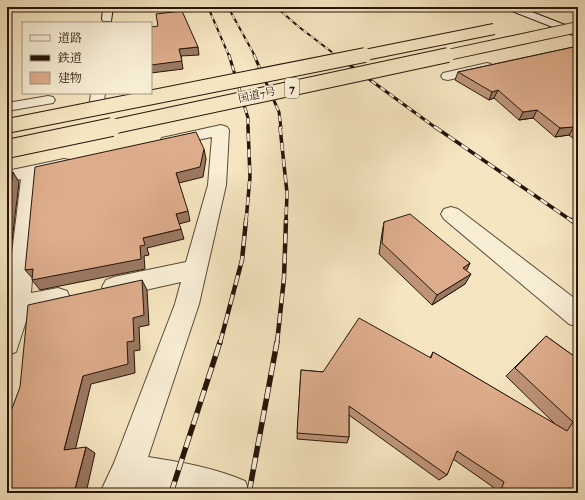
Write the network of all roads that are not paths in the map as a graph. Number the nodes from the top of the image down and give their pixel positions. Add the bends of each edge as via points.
1 (108, 7) edge
2 (538, 7) edge
3 (514, 9) edge
4 (563, 15) dead end
5 (107, 21) edge
6 (519, 24) dead end
7 (504, 27) dead end
8 (578, 27) edge
9 (578, 34) edge
10 (498, 65) edge
11 (448, 76) dead end
12 (98, 94) edge
13 (48, 100) dead end
14 (7, 107) edge
15 (96, 109) junction
16 (7, 126) edge
17 (152, 145) edge
18 (7, 149) edge
19 (76, 162) edge
20 (31, 172) junction
21 (7, 177) edge
22 (451, 214) dead end
23 (196, 269) junction
24 (12, 308) edge
25 (578, 316) edge
26 (7, 343) edge
27 (122, 482) edge
28 (233, 493) edge

1 - 5 street
2 - 3 street
3 - 9 street
4 - 6 highway
7 - 15 highway, 国道7号 / 7, bridge
8 - 18 highway, 国道7号 / 7, bridge
10 - 11 street
12 - 15 street
13 - 14 street
15 - 16 highway, 国道7号 / 7, bridge
17 - 23 street via 221,130 217,185
19 - 20 street
20 - 21 street
20 - 24 street
22 - 25 street
23 - 24 street
23 - 27 street via 187,304
24 - 26 street
27 - 28 street via 177,478

